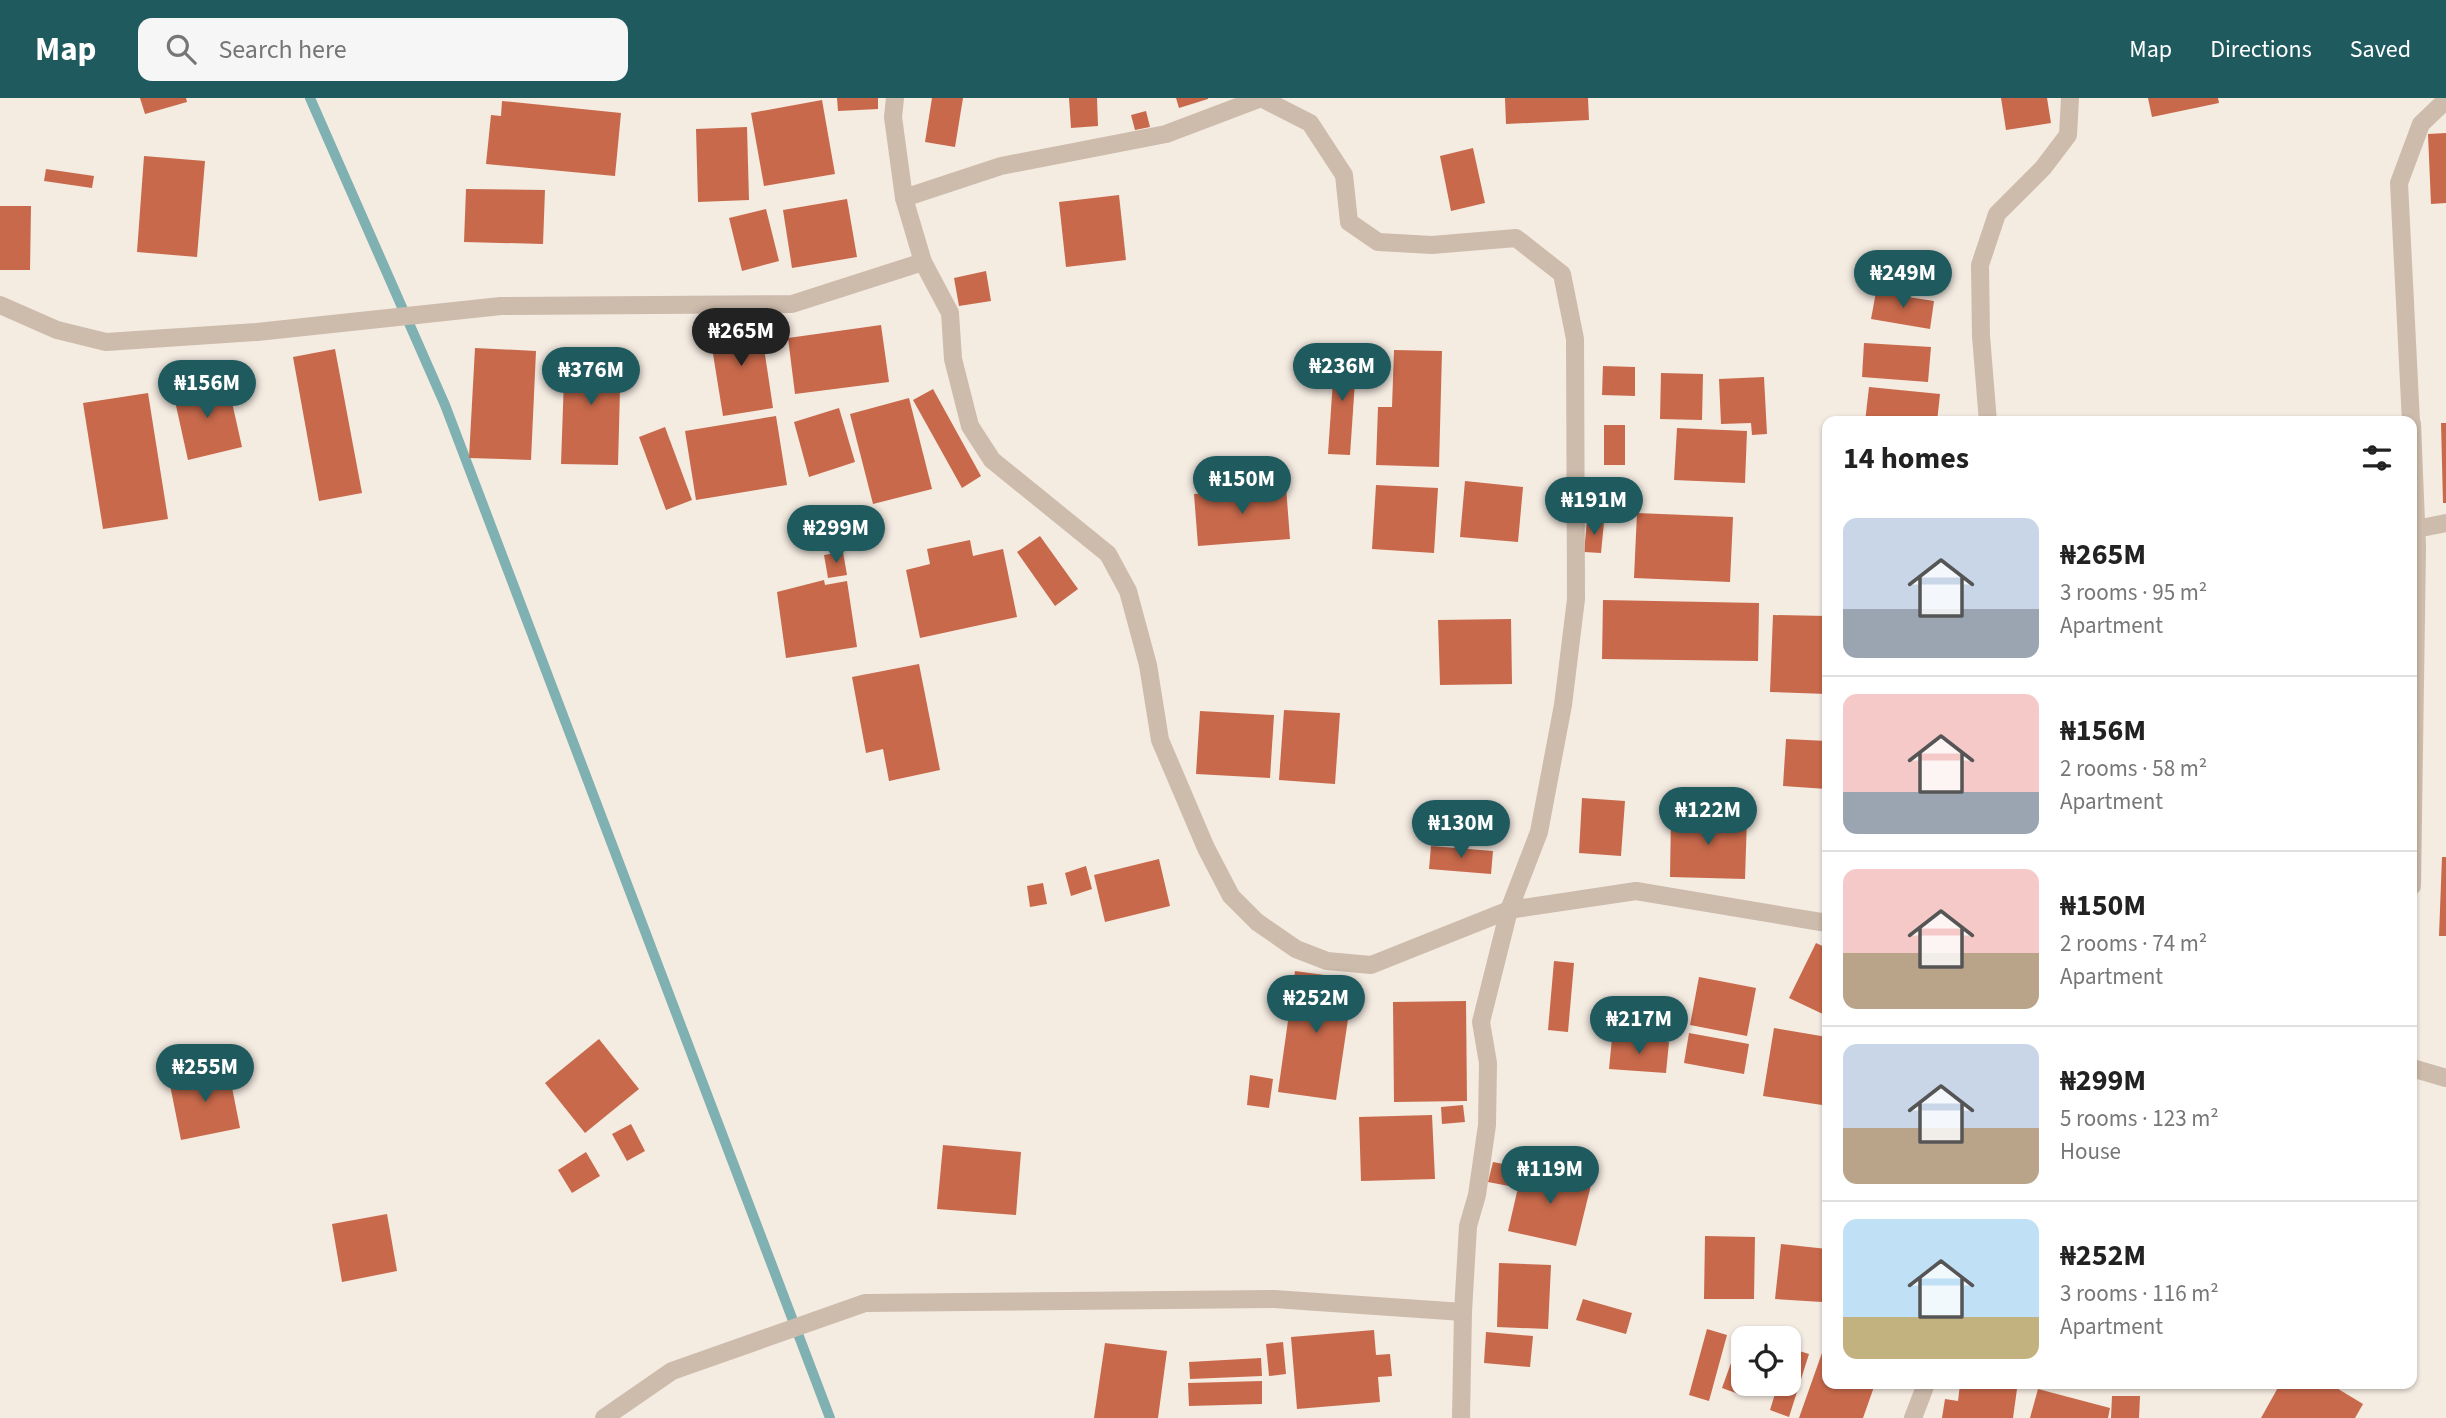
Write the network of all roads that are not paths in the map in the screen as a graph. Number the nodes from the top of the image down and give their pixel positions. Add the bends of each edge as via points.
1 (895, 98) edge
2 (1261, 98) edge
3 (1287, 98) edge
4 (2070, 98) edge
5 (2446, 100) edge
6 (904, 198) junction
7 (923, 262) junction
8 (0, 305) edge
9 (1988, 416) edge
10 (2412, 416) edge
11 (2446, 523) edge
12 (2417, 528) edge
13 (1510, 910) junction
14 (1822, 922) edge
15 (2417, 1069) edge
16 (2446, 1078) edge
17 (1462, 1312) junction
18 (1924, 1389) edge
19 (604, 1418) edge
20 (1461, 1418) edge
21 (1913, 1418) edge

1 - 6 street via 893,117
2 - 3 street
2 - 6 street via 1166,134 1001,166
2 - 13 street via 1310,123 1344,175 1349,222 1378,242 1432,245 1516,238 1562,274 1575,339 1576,599 1563,705 1539,832
4 - 9 street via 2068,135 1997,214 1980,265
5 - 10 street via 2421,124 2399,183
6 - 7 street
7 - 8 street via 792,304 501,306 257,332 106,342 57,330
7 - 13 street via 950,313 953,359 970,426 992,460 1108,554 1128,592 1148,665 1160,740 1231,896 1257,922 1296,948 1327,961 1371,965
11 - 12 street
13 - 14 street via 1636,891
13 - 17 street via 1481,1022 1488,1063 1487,1125 1468,1226
15 - 16 street
17 - 19 street via 1274,1299 865,1303 672,1371
17 - 20 street
18 - 21 street

